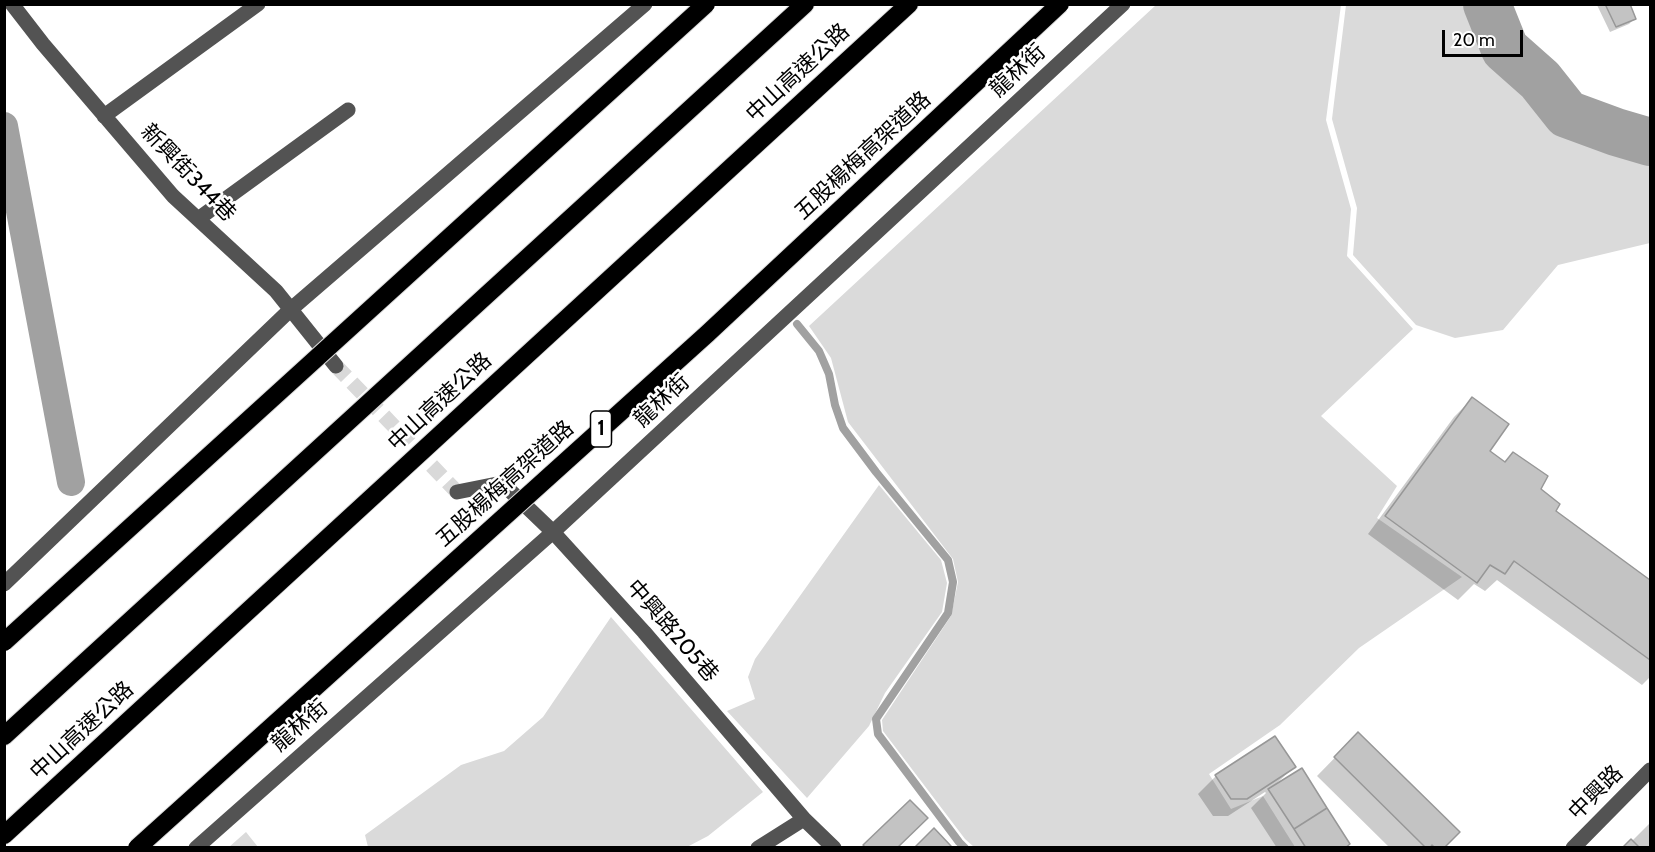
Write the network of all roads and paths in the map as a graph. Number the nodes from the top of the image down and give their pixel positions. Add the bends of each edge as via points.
1 (12, 4) edge
2 (258, 4) edge
3 (645, 4) edge
4 (706, 4) edge
5 (805, 4) edge
6 (909, 4) edge
7 (1060, 4) edge
8 (1124, 4) edge
9 (348, 110) dead end
10 (104, 116) junction
11 (198, 219) junction
12 (290, 310) junction
13 (336, 366) tunnel mouth
14 (457, 492) dead end
15 (553, 532) junction
16 (4, 584) edge
17 (4, 642) edge
18 (4, 736) edge
19 (1650, 770) edge
20 (804, 819) junction
21 (4, 835) edge
22 (136, 848) edge
23 (196, 848) edge
24 (758, 848) edge
25 (834, 848) edge
26 (1573, 848) edge

1 - 10 street, 新興街344巷
2 - 10 street
3 - 12 street
4 - 17 highway, bridge
5 - 18 highway, 中山高速公路
6 - 21 highway, 中山高速公路
7 - 22 highway, 五股楊梅高架道路 / 1, bridge via 707,334
8 - 15 street, 龍林街
9 - 11 street
10 - 11 street, 新興街344巷
11 - 12 street, 新興街344巷 via 276,291
12 - 13 street, 新興街344巷
12 - 16 street
14 - 15 street, 中興路205巷 via 502,483
15 - 20 street, 中興路205巷
15 - 23 street, 龍林街
19 - 26 street, 中興路
20 - 24 street
20 - 25 street, 中興路205巷

